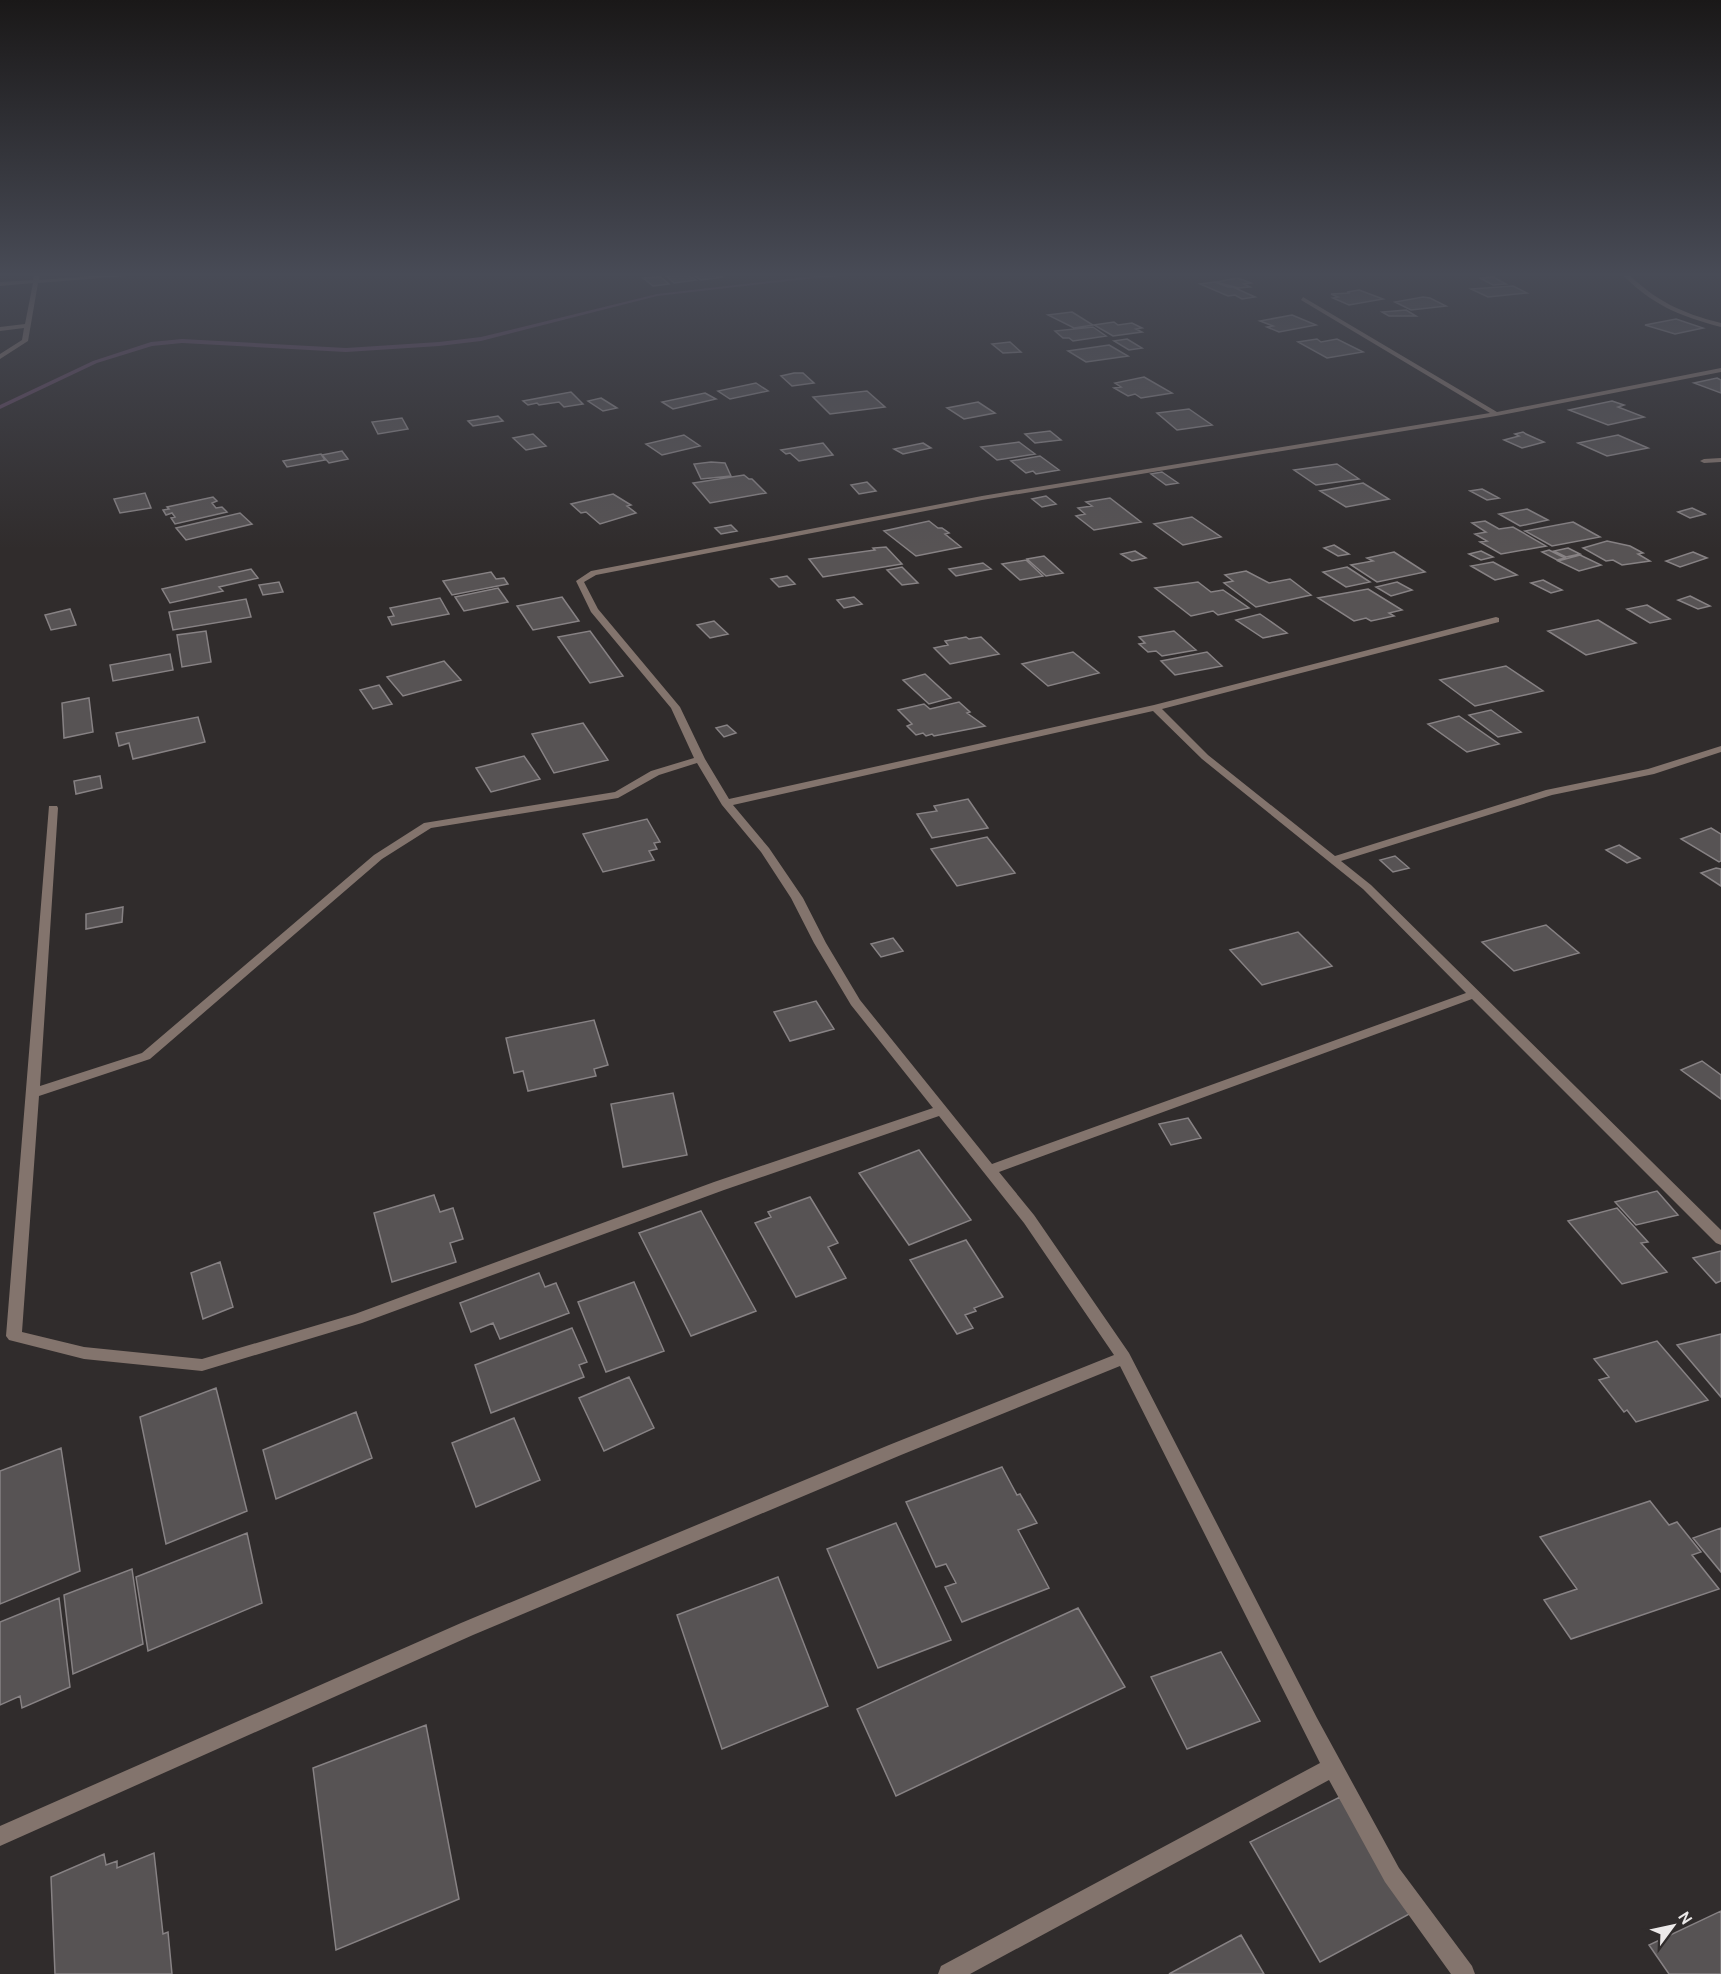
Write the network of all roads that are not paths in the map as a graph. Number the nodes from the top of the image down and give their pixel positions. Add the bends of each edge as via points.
1 (1412, 364) edge
2 (1721, 370) edge
3 (1496, 414) junction
4 (1721, 460) edge
5 (1704, 461) dead end
6 (1496, 620) dead end
7 (1155, 708) junction
8 (1721, 749) edge
9 (700, 759) junction
10 (726, 803) junction
11 (53, 808) dead end
12 (1332, 860) junction
13 (1474, 994) junction
14 (33, 1093) junction
15 (941, 1110) junction
16 (989, 1170) junction
17 (1721, 1239) edge
18 (1124, 1358) junction
19 (1333, 1767) junction
20 (0, 1836) edge
21 (949, 1974) edge
22 (1464, 1974) edge

1 - 3 street
2 - 3 street
3 - 9 street via 982,498 594,573 580,581 594,610 675,706
4 - 5 street
6 - 7 street
7 - 10 street
7 - 12 street via 1205,757
8 - 12 street via 1650,772 1550,792
9 - 10 street
9 - 14 street via 655,773 618,795 428,825 378,857 146,1056
10 - 15 street via 765,850 797,898 855,1002
11 - 14 street
12 - 13 street via 1367,887
13 - 16 street
13 - 17 street
14 - 15 street via 14,1336 84,1353 202,1365 357,1319 719,1186
15 - 16 street
16 - 18 street via 1029,1219
18 - 19 street
18 - 20 street via 467,1629
19 - 21 street
19 - 22 street via 1392,1875

